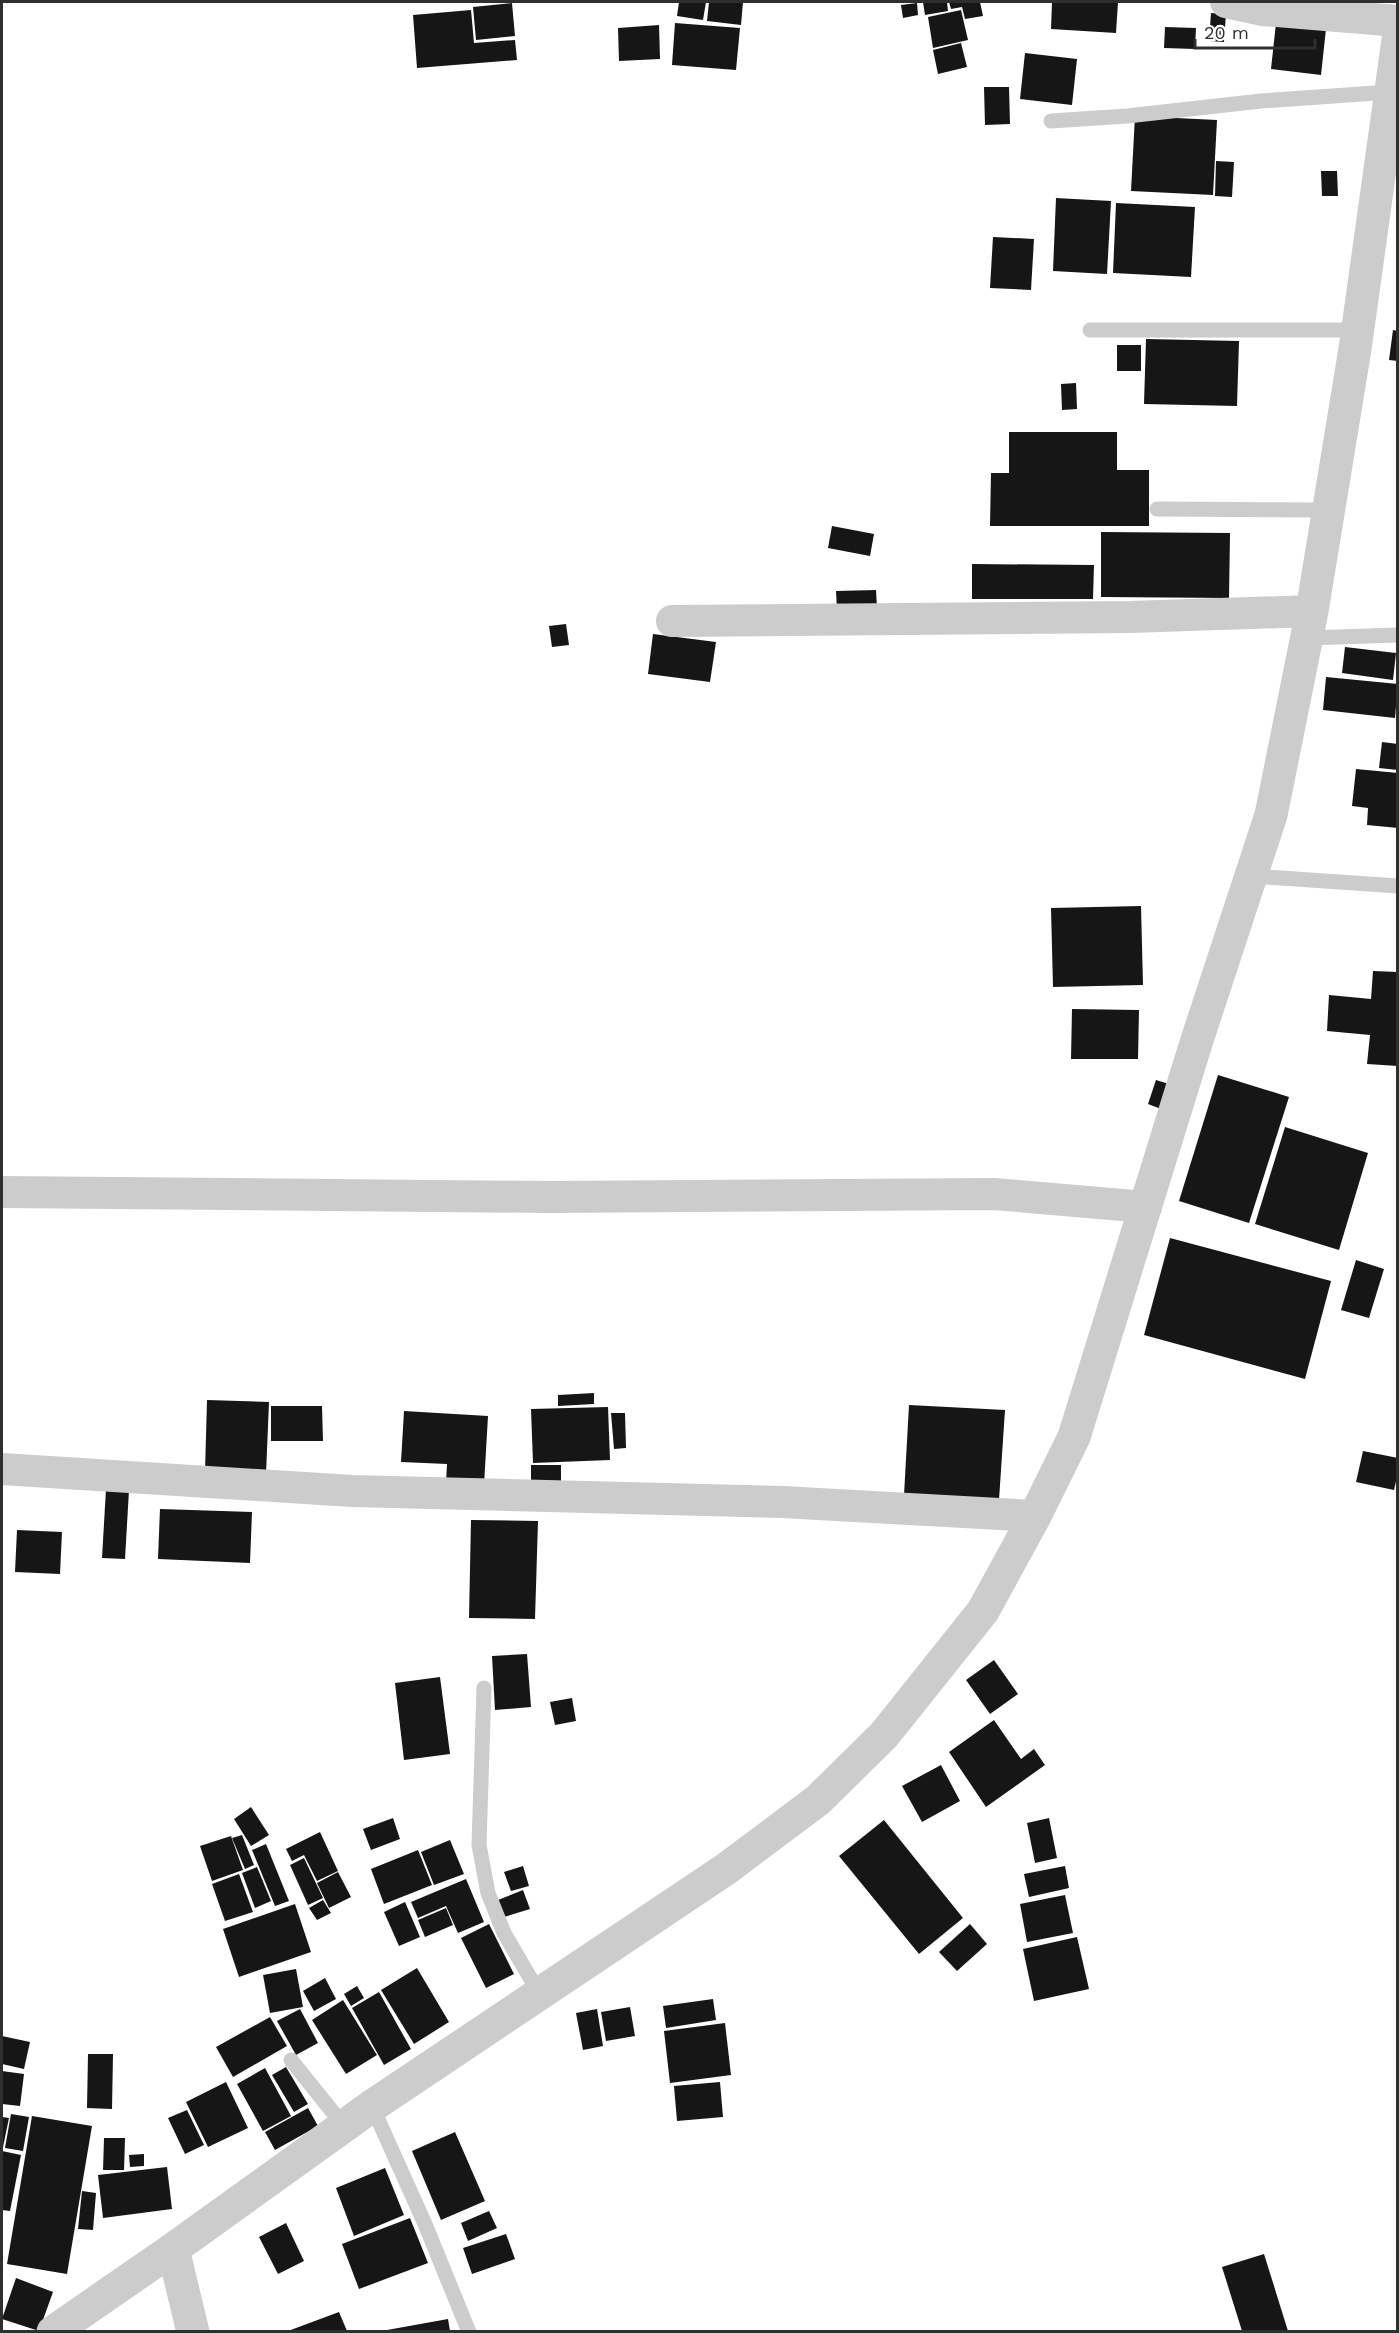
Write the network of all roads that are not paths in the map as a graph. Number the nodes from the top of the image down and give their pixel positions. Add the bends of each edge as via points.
1 (1226, 2) edge
2 (1398, 21) edge
3 (1398, 40) edge
4 (1390, 92) junction
5 (1051, 121) dead end
6 (1090, 330) dead end
7 (1357, 330) junction
8 (1157, 509) dead end
9 (1328, 510) junction
10 (672, 621) dead end
11 (1310, 625) junction
12 (1398, 636) edge
13 (1251, 876) junction
14 (1398, 886) edge
15 (2, 1192) edge
16 (1146, 1207) junction
17 (2, 1469) edge
18 (1035, 1516) junction
19 (484, 1688) dead end
20 (539, 1993) junction
21 (291, 2060) dead end
22 (372, 2106) junction
23 (344, 2126) junction
24 (173, 2249) junction
25 (53, 2331) edge
26 (193, 2331) edge
27 (469, 2331) edge

1 - 2 street via 1263,10
3 - 4 street
4 - 5 lane
4 - 7 street
6 - 7 lane
7 - 9 street
8 - 9 lane
9 - 11 street
10 - 11 street via 1130,617
11 - 12 lane
11 - 13 street via 1271,815
13 - 14 lane
13 - 16 street
15 - 16 street via 538,1197 994,1194
16 - 18 street via 1074,1437
17 - 18 street via 352,1491 782,1502
18 - 20 street via 983,1611 884,1735 818,1800 726,1869
19 - 20 lane via 479,1845 488,1893 504,1933
20 - 22 street
21 - 23 lane
22 - 23 street
22 - 27 lane
23 - 24 street
24 - 25 street
24 - 26 street

